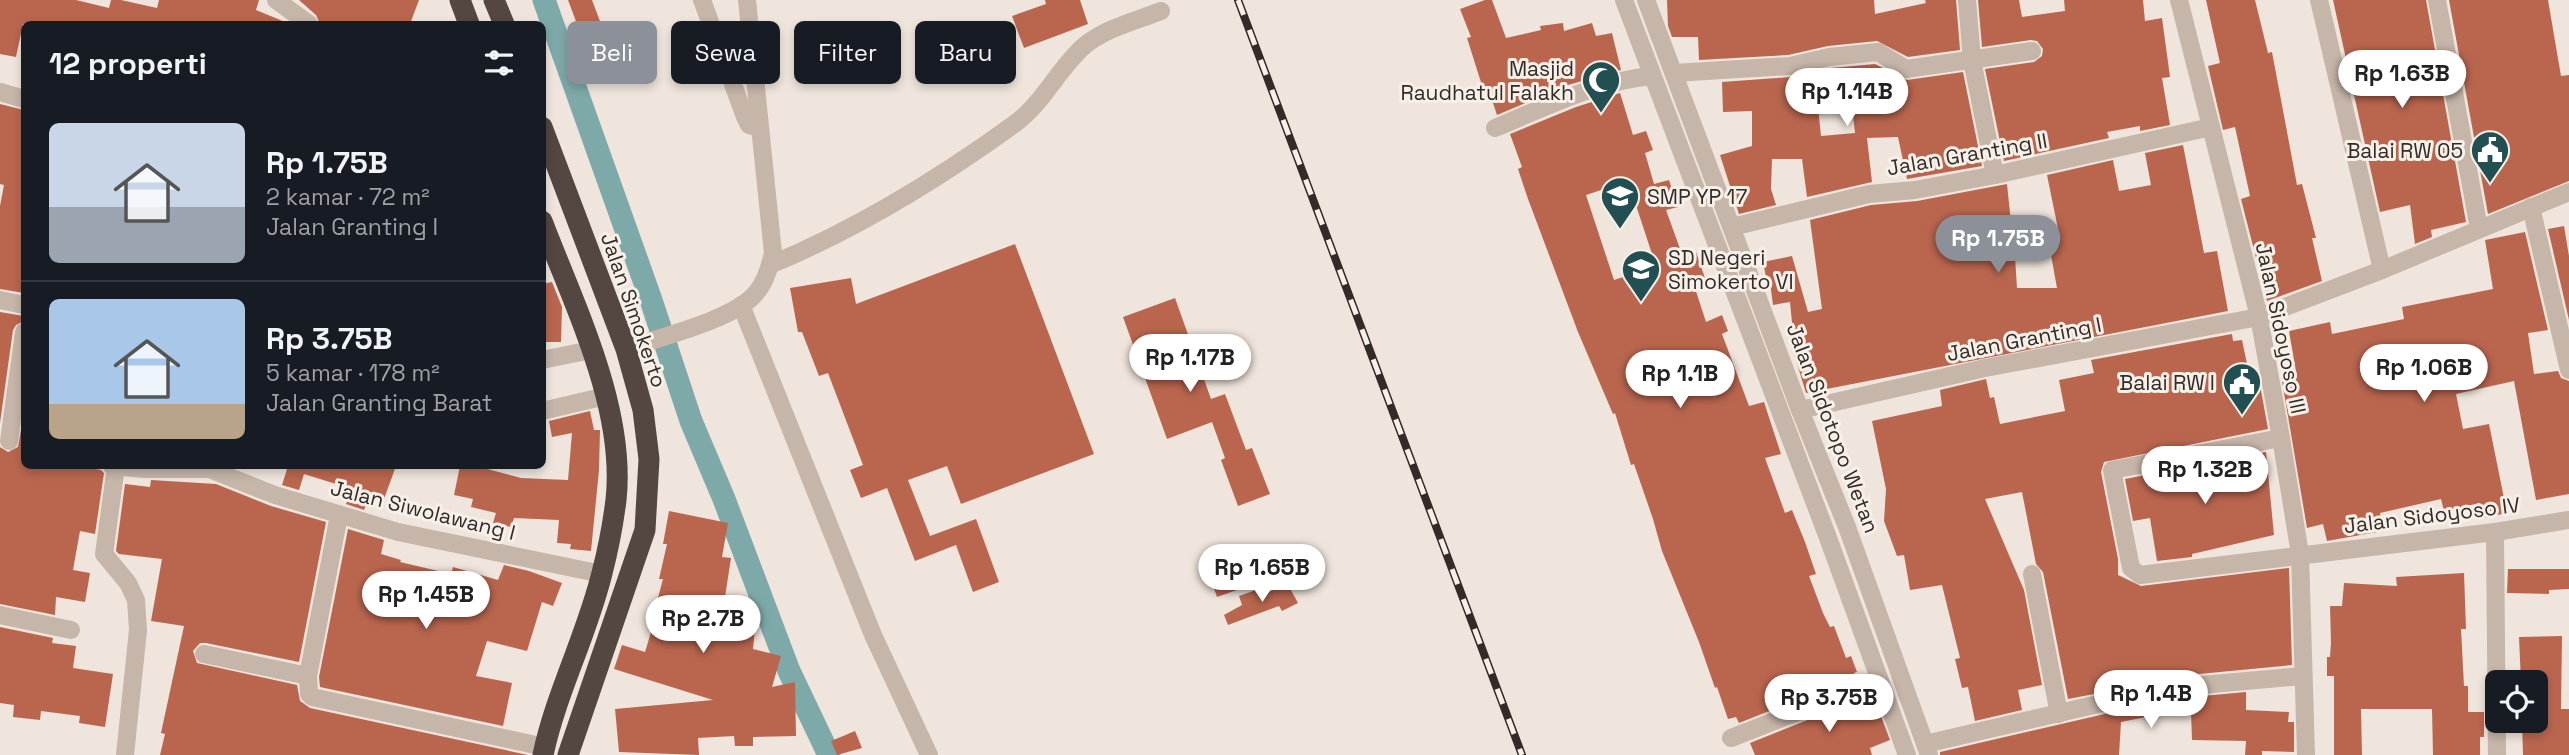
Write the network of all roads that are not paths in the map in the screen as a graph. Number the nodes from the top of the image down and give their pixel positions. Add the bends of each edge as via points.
1 (276, 0) edge
2 (460, 0) edge
3 (494, 0) edge
4 (702, 0) edge
5 (747, 0) edge
6 (1624, 0) edge
7 (1646, 0) edge
8 (1967, 0) edge
9 (2179, 0) edge
10 (2319, 0) edge
11 (2437, 0) edge
12 (1161, 11) dead end
13 (305, 21) edge
14 (468, 21) edge
15 (504, 21) edge
16 (2032, 51) dead end
17 (1972, 60) junction
18 (1674, 74) junction
19 (1652, 76) junction
20 (0, 92) edge
21 (21, 98) edge
22 (2211, 127) junction
23 (760, 128) junction
24 (1495, 128) dead end
25 (546, 138) edge
26 (1996, 175) junction
27 (2569, 192) edge
28 (2531, 207) junction
29 (1732, 227) junction
30 (2479, 229) junction
31 (546, 231) edge
32 (770, 265) junction
33 (2382, 270) junction
34 (0, 300) edge
35 (21, 304) edge
36 (741, 305) junction
37 (2259, 317) junction
38 (626, 349) junction
39 (591, 350) junction
40 (21, 357) edge
41 (546, 359) edge
42 (2569, 370) edge
43 (606, 396) junction
44 (546, 410) edge
45 (1800, 410) junction
46 (2281, 438) junction
47 (11, 441) edge
48 (114, 469) edge
49 (215, 469) edge
50 (339, 515) junction
51 (2569, 520) edge
52 (1847, 527) junction
53 (2495, 532) junction
54 (1827, 535) junction
55 (2300, 554) junction
56 (602, 574) junction
57 (2032, 574) dead end
58 (0, 615) edge
59 (71, 630) dead end
60 (204, 654) dead end
61 (308, 676) junction
62 (2302, 676) junction
63 (1879, 680) junction
64 (2059, 714) junction
65 (1731, 738) dead end
66 (1927, 749) edge
67 (544, 751) edge
68 (125, 755) edge
69 (568, 755) edge
70 (929, 755) edge
71 (1907, 755) edge
72 (2306, 755) edge
73 (2497, 755) edge

1 - 13 street
2 - 14 highway
3 - 15 highway
4 - 23 street via 745,117
5 - 23 street
6 - 19 street, Jalan Sidotopo Wetan
7 - 18 street, Jalan Sidotopo Wetan
8 - 17 street
9 - 22 street, Jalan Sidoyoso III
10 - 33 street
11 - 30 street
12 - 32 street via 1101,34 1082,48 1016,123 882,212
16 - 17 street
17 - 18 street via 1906,69 1878,52 1790,66
17 - 26 street
18 - 29 street, Jalan Sidotopo Wetan
19 - 24 street via 1572,96
19 - 54 street, Jalan Sidotopo Wetan
20 - 21 street
22 - 26 street, Jalan Granting II
22 - 37 street, Jalan Sidoyoso III
23 - 32 street via 773,253
25 - 38 highway, Jalan Simokerto
26 - 29 street, Jalan Granting II via 1869,194
27 - 28 street, Jalan Granting I
28 - 30 street, Jalan Granting I
28 - 42 street
29 - 45 street, Jalan Sidotopo Wetan
30 - 33 street, Jalan Granting I
31 - 39 highway
32 - 36 street via 756,294
33 - 37 street, Jalan Granting I
34 - 35 street
36 - 38 street
36 - 70 street via 878,648
37 - 45 street, Jalan Granting I via 1985,368
37 - 46 street, Jalan Sidoyoso III
38 - 69 highway, Jalan Simokerto via 643,410 649,459 645,530
39 - 41 street
39 - 43 highway
40 - 47 street
43 - 44 street
43 - 56 highway via 615,451 616,499
45 - 52 street, Jalan Sidotopo Wetan
46 - 55 street, Jalan Sidoyoso III
46 - 55 street, Jalan Sidoyoso IV via 2112,470 2131,568 2140,575
48 - 68 street via 104,554 134,592 138,630
49 - 50 street, Jalan Siwolawang I
50 - 56 street, Jalan Siwolawang I via 398,532
50 - 61 street
51 - 53 street, Jalan Sidoyoso IV
52 - 54 street
52 - 66 street, Jalan Sidotopo Wetan
53 - 55 street, Jalan Sidoyoso IV
53 - 73 street
54 - 63 street, Jalan Sidotopo Wetan
55 - 62 street, Jalan Sidoyoso III
56 - 67 highway
57 - 64 street
58 - 59 street
60 - 61 street
61 - 67 street via 312,697
62 - 64 street via 2201,685
62 - 72 street, Jalan Sidoyoso III
63 - 65 street
63 - 71 street, Jalan Sidotopo Wetan
64 - 66 street

